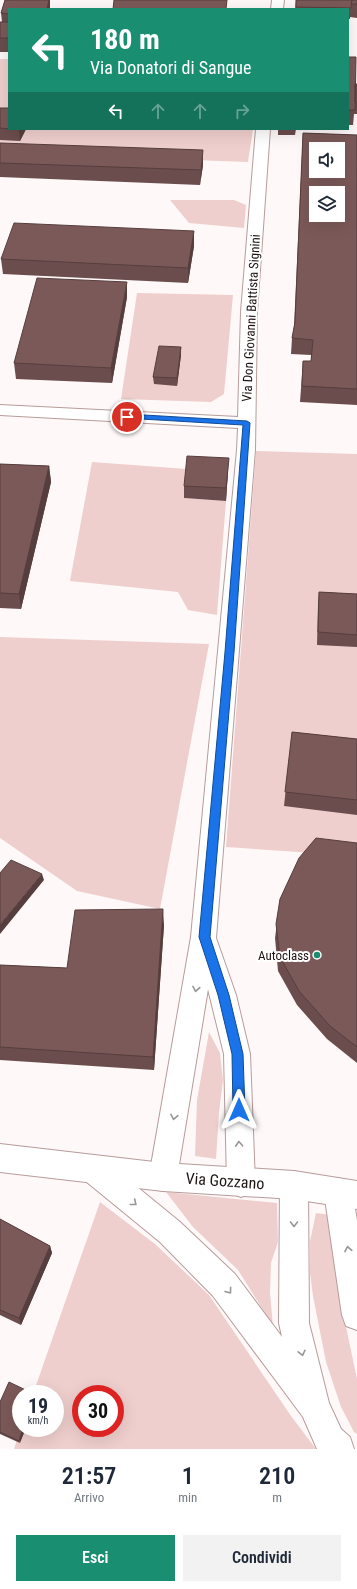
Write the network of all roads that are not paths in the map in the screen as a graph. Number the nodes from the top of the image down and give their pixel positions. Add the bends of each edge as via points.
1 (263, 130) edge
2 (0, 410) edge
3 (247, 423) junction
4 (204, 937) junction
5 (0, 1158) edge
6 (93, 1169) junction
7 (163, 1177) junction
8 (241, 1182) junction
9 (294, 1185) junction
10 (348, 1193) edge
11 (357, 1315) edge
12 (314, 1406) junction
13 (338, 1449) edge

1 - 3 street, Via Don Giovanni Battista Signini via 249,312
2 - 3 street
3 - 4 street, Via Don Giovanni Battista Signini via 230,652
4 -> 7 street, Via Don Giovanni Battista Signini
8 -> 4 street, Via Don Giovanni Battista Signini via 237,1054 223,995
5 - 6 street, Via Gozzano
6 - 7 street, Via Gozzano
6 -> 12 street via 170,1232 224,1285
7 - 8 street, Via Gozzano
8 - 9 street, Via Gozzano
9 - 10 street, Via Gozzano
9 -> 12 street via 294,1323
11 -> 10 street
12 - 13 street via 330,1440

